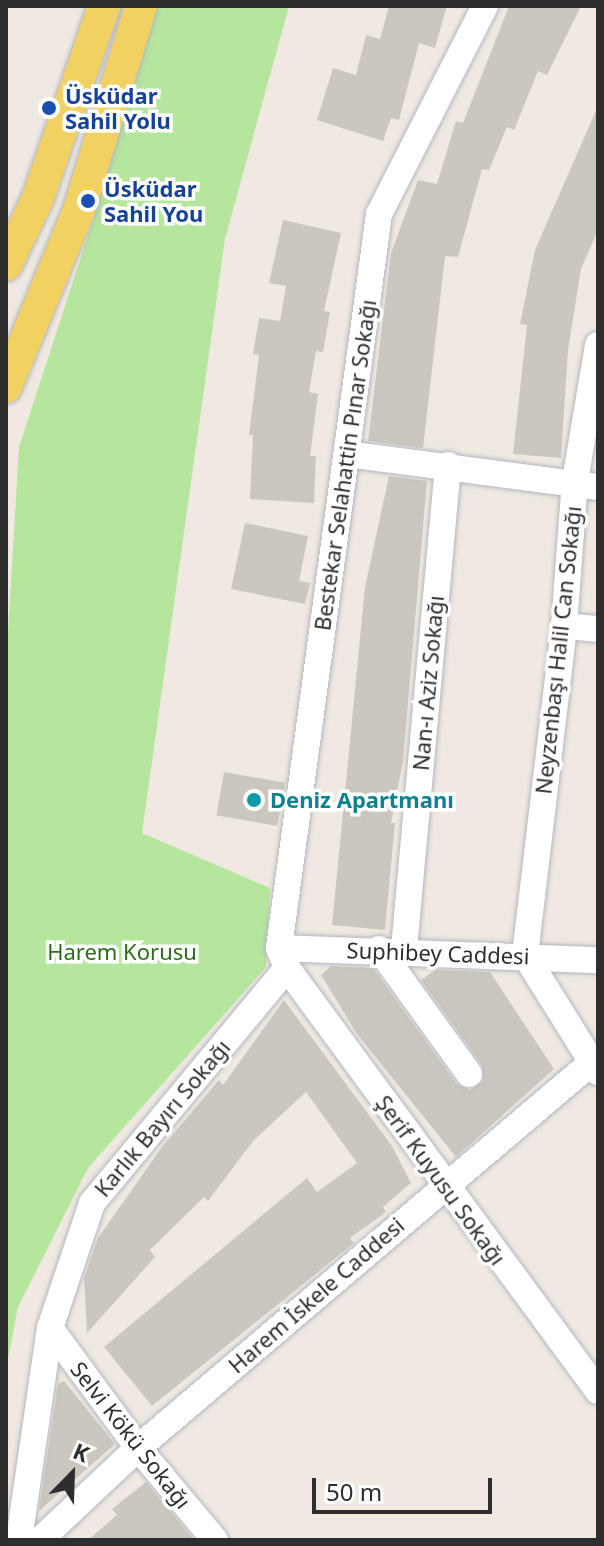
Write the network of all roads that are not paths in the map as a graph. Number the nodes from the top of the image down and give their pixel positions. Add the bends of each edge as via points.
1 (104, 6) edge
2 (141, 6) edge
3 (485, 6) edge
4 (6, 265) edge
5 (598, 345) edge
6 (6, 387) edge
7 (347, 454) junction
8 (448, 465) junction
9 (586, 484) edge
10 (564, 626) junction
11 (598, 629) edge
12 (392, 949) junction
13 (525, 955) junction
14 (283, 958) junction
15 (598, 960) edge
16 (596, 1064) edge
17 (469, 1074) dead end
18 (443, 1186) junction
19 (50, 1328) junction
20 (598, 1391) edge
21 (138, 1448) junction
22 (19, 1540) edge
23 (40, 1540) edge
24 (215, 1540) edge

1 - 4 main road via 38,198
2 - 6 main road via 79,210
3 - 7 street, Bestekar Selahattin Pınar Sokağı via 379,214
5 - 9 street, Neyzenbaşı Halil Can Sokağı
7 - 8 street
7 - 14 street, Bestekar Selahattin Pınar Sokağı
8 - 9 street
8 - 12 street, Nan-ı Aziz Sokağı
9 - 10 street, Neyzenbaşı Halil Can Sokağı
10 - 11 street
10 - 13 street, Neyzenbaşı Halil Can Sokağı
12 - 13 street, Suphibey Caddesi
12 - 14 street, Suphibey Caddesi
12 - 17 street
13 - 15 street, Suphibey Caddesi
13 - 16 street
14 - 18 street, Şerif Kuyusu Sokağı
14 - 19 street, Karlık Bayırı Sokağı via 92,1203
16 - 18 street, Harem İskele Caddesi
18 - 20 street, Şerif Kuyusu Sokağı
18 - 21 street, Harem İskele Caddesi
19 - 21 street, Selvi Kökü Sokağı
19 - 22 street, Karlık Bayırı Sokağı
21 - 23 street, Harem İskele Caddesi
21 - 24 street, Selvi Kökü Sokağı

